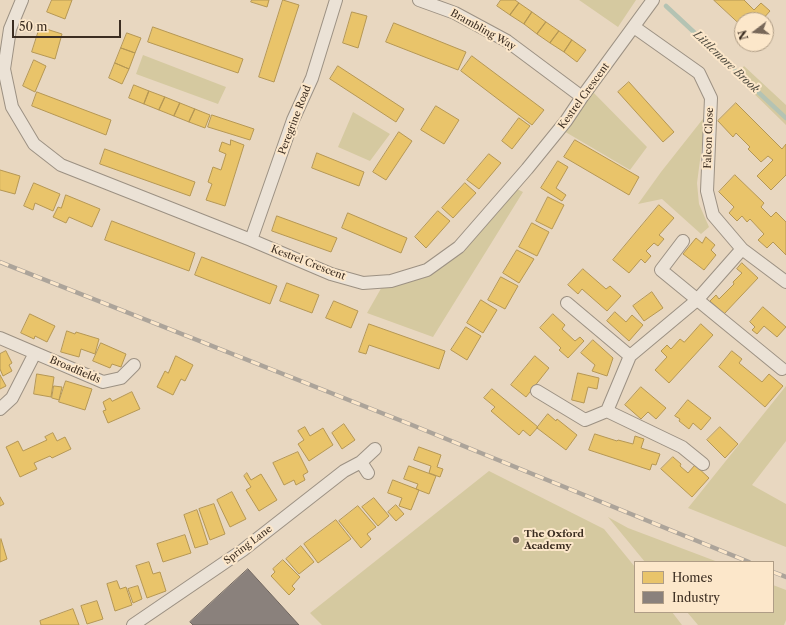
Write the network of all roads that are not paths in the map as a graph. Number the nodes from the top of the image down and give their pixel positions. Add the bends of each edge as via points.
1 (22, 0) edge
2 (336, 0) edge
3 (419, 0) edge
4 (653, 0) edge
5 (634, 27) junction
6 (582, 97) junction
7 (6, 108) edge
8 (251, 240) junction
9 (683, 241) dead end
10 (742, 249) junction
11 (785, 279) edge
12 (697, 300) junction
13 (566, 303) dead end
14 (0, 338) edge
15 (35, 353) junction
16 (630, 356) junction
17 (134, 366) dead end
18 (782, 369) dead end
19 (537, 391) dead end
20 (0, 409) edge
21 (607, 411) junction
22 (375, 449) dead end
23 (361, 462) junction
24 (703, 464) dead end
25 (368, 473) dead end
26 (133, 625) edge

1 - 7 street, Kestrel Crescent via 10,29 4,69
2 - 8 street, Peregrine Road via 312,78 293,120
3 - 6 street, Brambling Way via 455,13 507,42
4 - 5 street, Kestrel Crescent
5 - 6 street, Kestrel Crescent
5 - 10 street, Falcon Close via 699,73 711,98 708,197 713,215
6 - 8 street, Kestrel Crescent via 527,169 460,247 427,270 391,281 364,283 331,274
7 - 8 street, Kestrel Crescent via 34,144 61,165
9 - 12 street via 661,270
10 - 11 street, Falcon Close
10 - 12 street
12 - 16 street
12 - 18 street
13 - 16 street
14 - 15 street, Broadfields
15 - 17 street, Broadfields via 103,382 121,378
15 - 20 street via 12,398
16 - 21 street
19 - 21 street via 585,420
21 - 24 street via 682,447
22 - 23 street, Spring Lane
23 - 25 street
23 - 26 street, Spring Lane via 344,471 243,550

